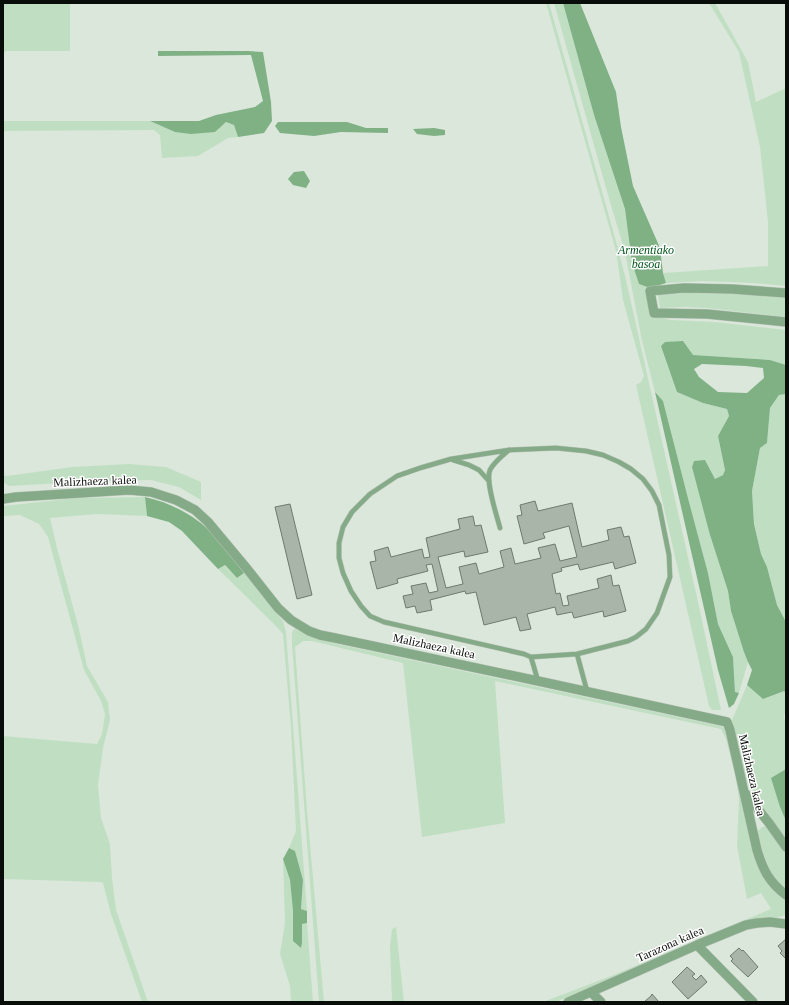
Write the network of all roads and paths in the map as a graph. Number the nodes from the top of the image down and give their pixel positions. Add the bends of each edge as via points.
1 (786, 293) edge
2 (786, 322) edge
3 (509, 450) junction
4 (451, 459) junction
5 (488, 480) junction
6 (3, 499) edge
7 (500, 528) dead end
8 (577, 654) junction
9 (531, 657) junction
10 (538, 681) junction
11 (587, 691) junction
12 (743, 790) junction
13 (769, 823) junction
14 (753, 833) junction
15 (786, 847) edge
16 (786, 895) edge
17 (785, 922) edge
18 (697, 945) junction
19 (591, 992) junction
20 (568, 1002) edge
21 (601, 1002) edge
22 (753, 1002) edge

1 - 2 street via 684,288 650,291 654,313 707,314
3 - 4 lane
3 - 5 lane via 497,461 490,471
3 - 8 lane via 556,448 603,455 631,469 643,479 659,505 669,555 670,577 657,613 646,629 636,637
4 - 5 lane via 479,470
4 - 9 lane via 397,476 370,494 352,512 343,527 339,543 343,573 351,591 370,616 384,622
5 - 7 lane
6 - 10 street, Malizhaeza kalea via 129,490 165,496 195,510 205,519 278,608 309,631
8 - 9 lane
8 - 11 lane
9 - 10 lane
10 - 11 street, Malizhaeza kalea
11 - 12 street, Malizhaeza kalea via 727,722
12 - 13 street
12 - 14 street, Malizhaeza kalea
13 - 14 street via 760,825
13 - 15 street
14 - 16 street, Malizhaeza kalea via 762,866 771,881
17 - 18 street, Tarazona kalea via 746,925
18 - 19 street, Tarazona kalea
18 - 22 street
19 - 20 street, Tarazona kalea
19 - 21 street

